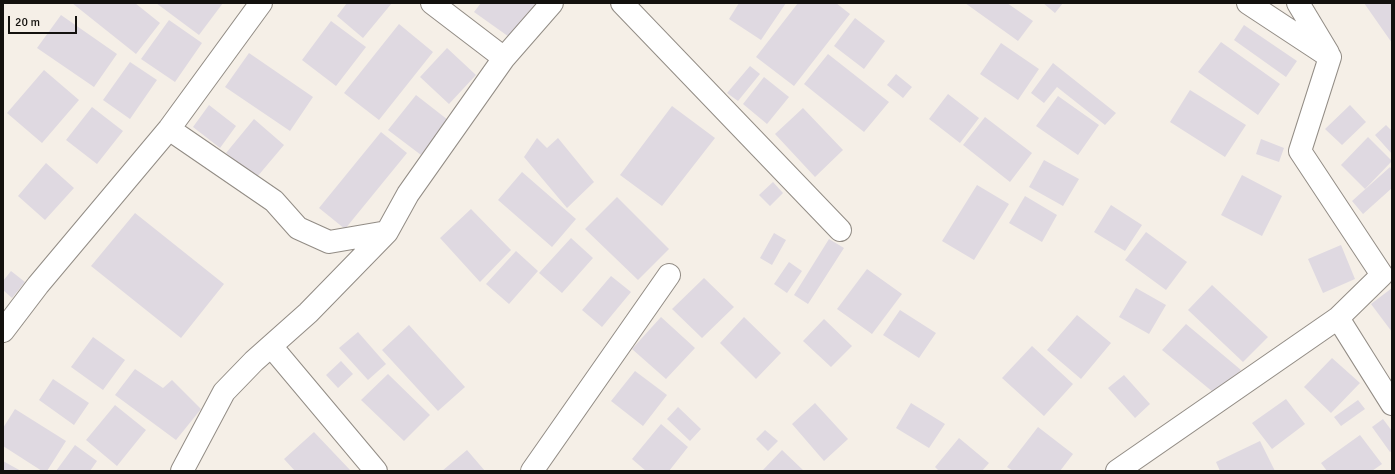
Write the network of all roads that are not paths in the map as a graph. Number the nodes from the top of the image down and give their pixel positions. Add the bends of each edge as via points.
1 (261, 3) edge
2 (432, 3) edge
3 (552, 3) edge
4 (622, 3) edge
5 (1248, 3) edge
6 (1298, 3) edge
7 (1330, 57) junction
8 (504, 58) junction
9 (168, 129) junction
10 (840, 230) dead end
11 (387, 232) junction
12 (669, 275) dead end
13 (1338, 318) junction
14 (3, 331) edge
15 (271, 346) junction
16 (1392, 404) edge
17 (182, 471) edge
18 (376, 471) edge
19 (532, 471) edge
20 (1117, 471) edge

1 - 9 street
2 - 8 street
3 - 8 street
4 - 10 street
5 - 7 street
6 - 7 street
7 - 13 street via 1300,151 1382,275
8 - 11 street via 408,194
9 - 11 street via 274,201 298,228 329,242
9 - 14 street
11 - 15 street via 308,313
12 - 19 street
13 - 16 street
13 - 20 street
15 - 17 street via 224,392
15 - 18 street

